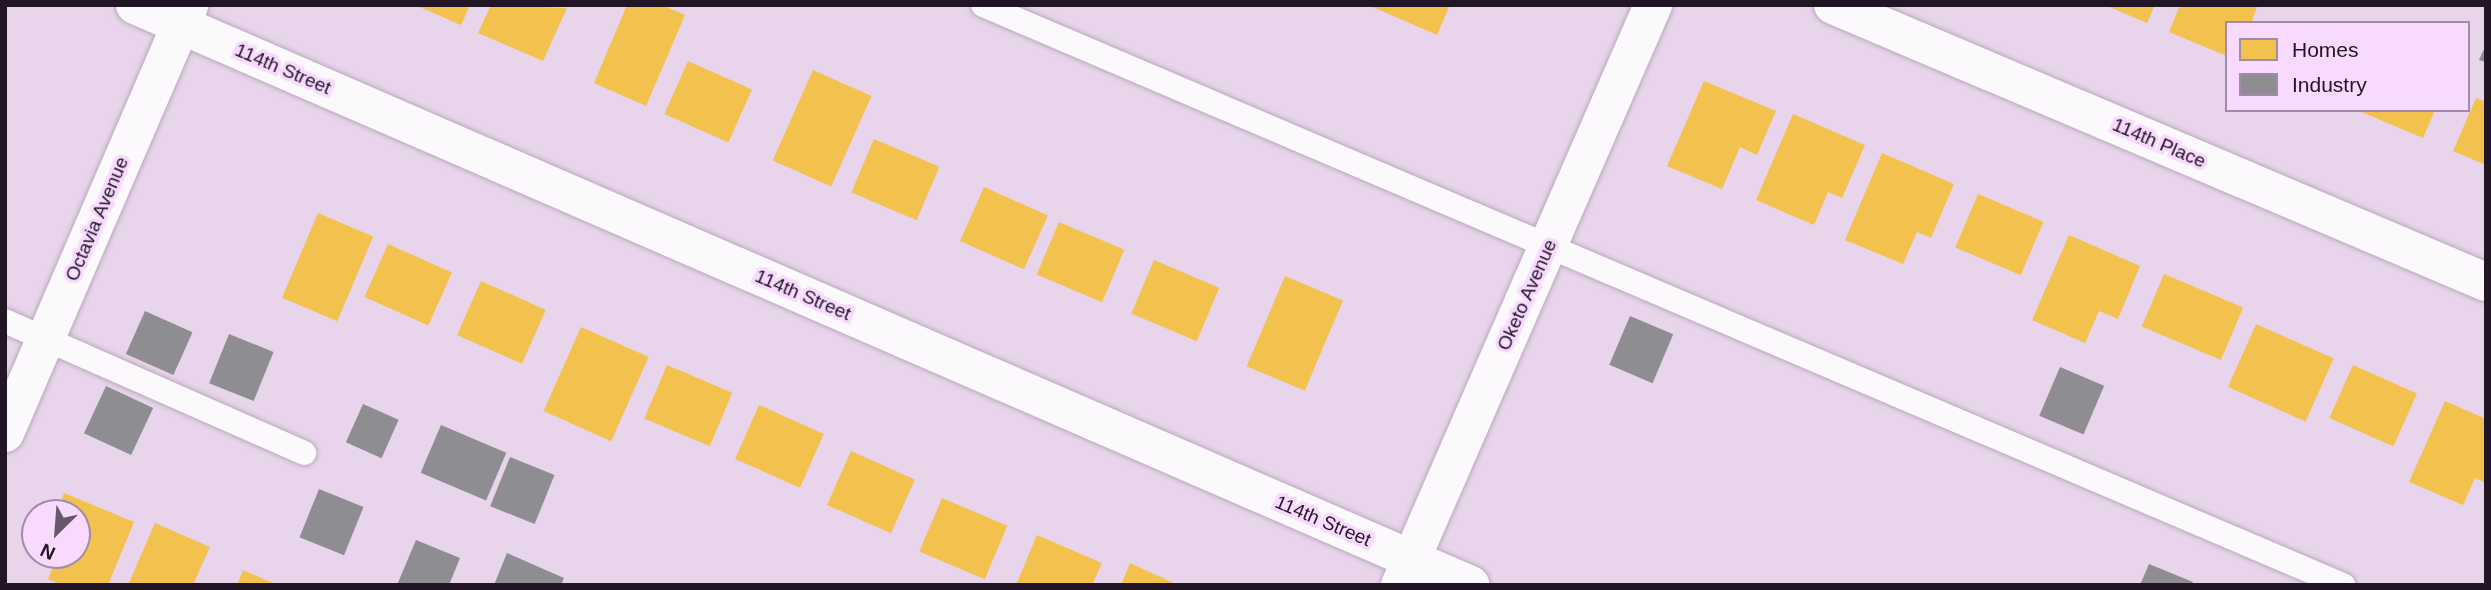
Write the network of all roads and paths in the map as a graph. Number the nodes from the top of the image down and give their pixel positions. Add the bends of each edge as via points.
1 (135, 5) edge
2 (983, 5) edge
3 (1653, 5) edge
4 (1833, 5) edge
5 (184, 15) edge
6 (1548, 246) junction
7 (2486, 282) edge
8 (5, 321) edge
9 (45, 339) junction
10 (5, 433) edge
11 (304, 453) dead end
12 (1405, 572) edge
13 (1471, 585) edge
14 (2343, 585) edge

1 - 5 street, 114th Street
2 - 6 lane
3 - 6 street, Oketo Avenue
4 - 7 street, 114th Place
5 - 9 street, Octavia Avenue
5 - 12 street, 114th Street
6 - 12 street, Oketo Avenue
6 - 14 lane
8 - 9 lane
9 - 10 street, Octavia Avenue
9 - 11 lane
12 - 13 street, 114th Street

